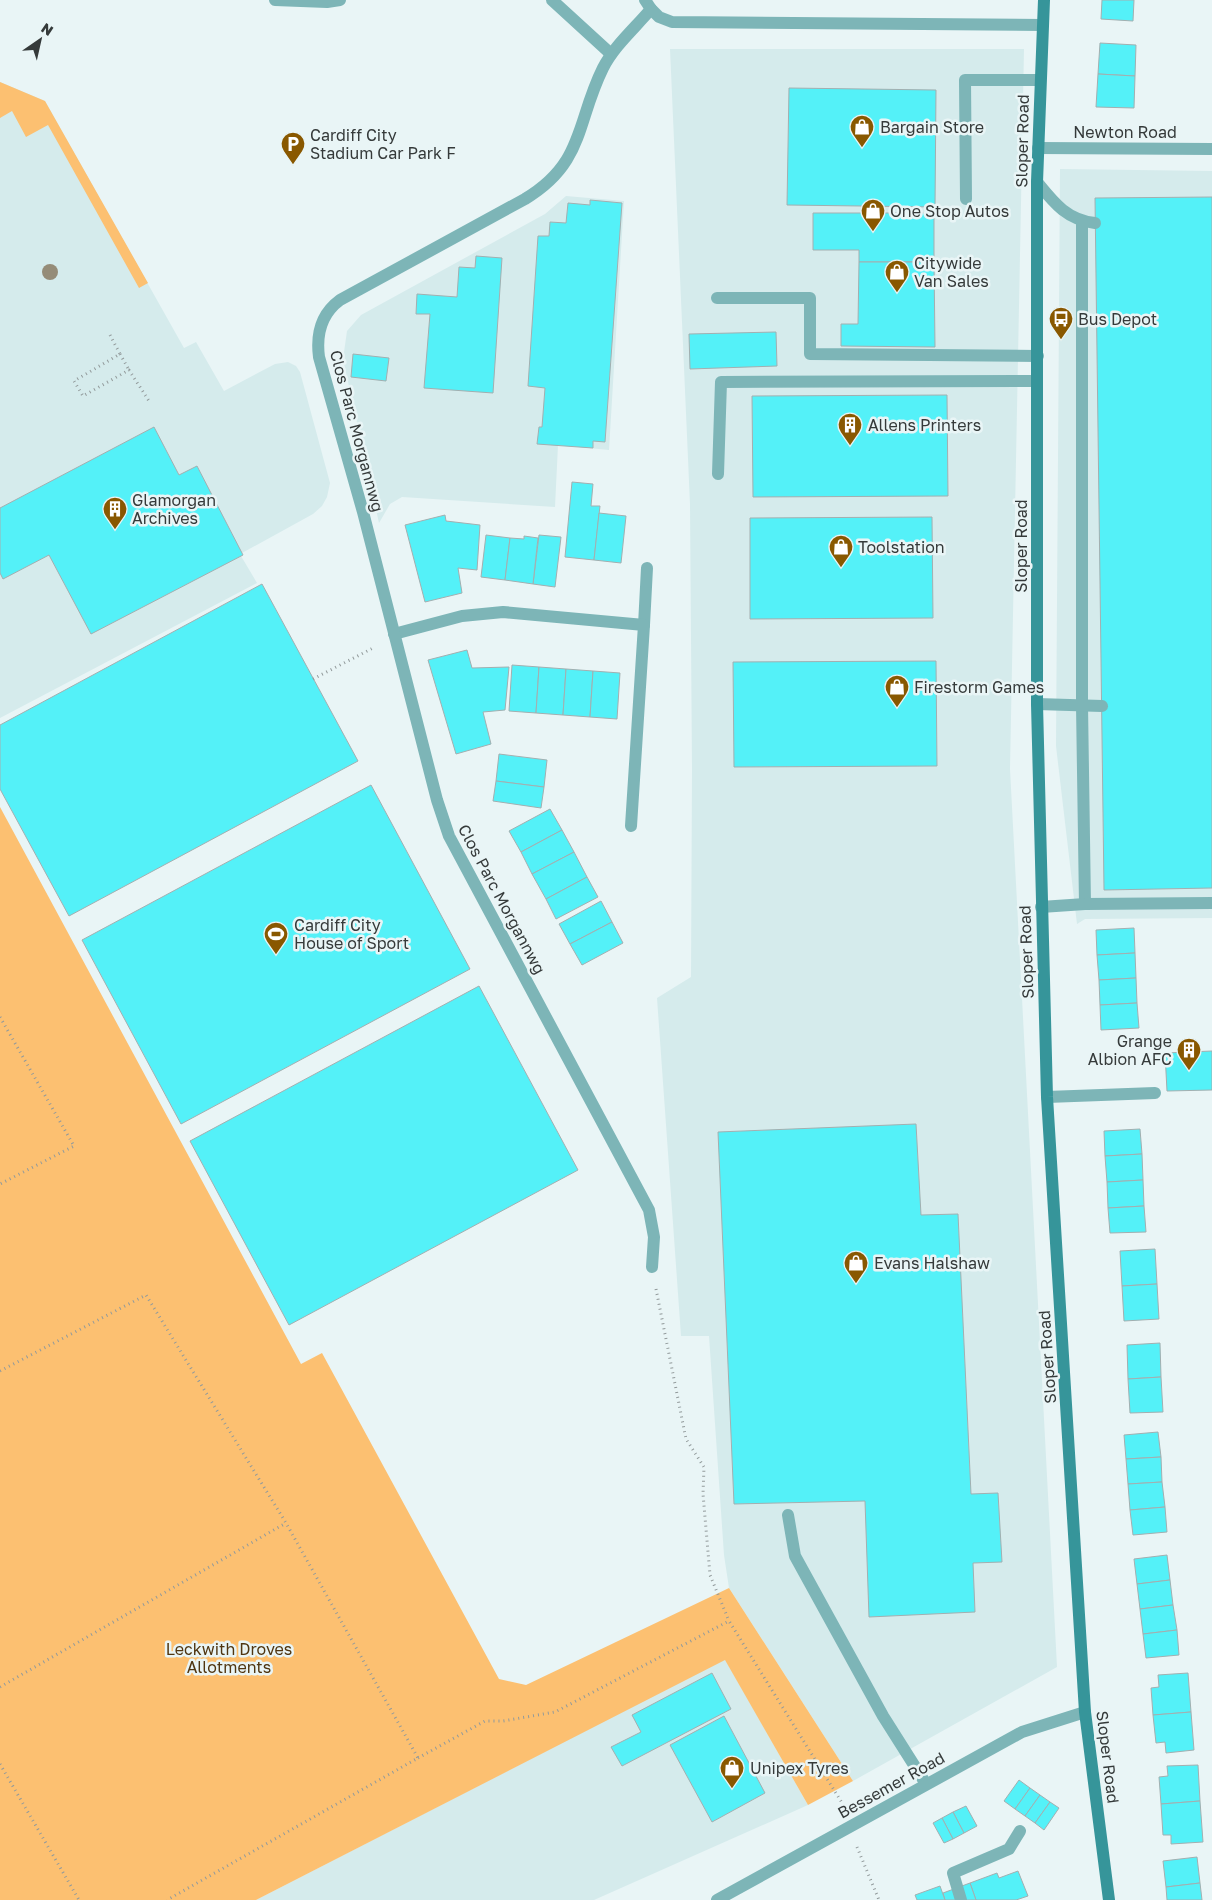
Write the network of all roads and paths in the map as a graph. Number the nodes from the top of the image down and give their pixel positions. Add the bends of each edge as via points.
1 (275, 0) edge
2 (340, 0) edge
3 (552, 0) edge
4 (1044, 0) edge
5 (648, 5) edge
6 (1044, 25) junction
7 (611, 54) junction
8 (1040, 80) junction
9 (1038, 148) junction
10 (1212, 149) edge
11 (1037, 182) junction
12 (966, 198) dead end
13 (1082, 222) junction
14 (1095, 223) dead end
15 (717, 298) dead end
16 (110, 335) dead end
17 (120, 354) junction
18 (1038, 356) junction
19 (129, 370) junction
20 (1037, 381) junction
21 (149, 401) dead end
22 (718, 474) dead end
23 (647, 568) dead end
24 (644, 625) junction
25 (395, 639) junction
26 (313, 679) dead end
27 (1037, 704) junction
28 (1082, 705) junction
29 (1102, 706) dead end
30 (631, 826) dead end
31 (1212, 903) edge
32 (1085, 904) junction
33 (1041, 907) junction
34 (0, 1017) edge
35 (1155, 1093) dead end
36 (1047, 1097) junction
37 (0, 1184) edge
38 (652, 1267) joint
39 (0, 1370) edge
40 (788, 1514) dead end
41 (286, 1523) junction
42 (729, 1621) junction
43 (0, 1686) edge
44 (1085, 1712) junction
45 (418, 1758) junction
46 (0, 1764) edge
47 (926, 1784) junction
48 (852, 1825) junction
49 (1020, 1831) dead end
50 (79, 1900) edge
51 (167, 1900) edge
52 (717, 1900) edge
53 (879, 1900) edge
54 (961, 1900) edge
55 (1109, 1900) edge

1 - 2 street
3 - 7 street
4 - 6 street, Sloper Road
5 - 6 street, Clos Parc Morgannwg via 659,17 672,22
5 - 7 street, Clos Parc Morgannwg
6 - 8 street, Sloper Road
7 - 25 street, Clos Parc Morgannwg via 598,79 574,147 552,179 525,199 340,300 321,324 317,345 319,357
8 - 9 street, Sloper Road
8 - 12 street via 965,80
9 - 10 street, Newton Road
9 - 11 street, Sloper Road
11 - 13 street via 1060,210
11 - 18 street, Sloper Road
13 - 14 street
13 - 28 street
15 - 18 street via 810,298 810,354
16 - 17 path
17 - 19 path
17 - 19 path via 74,381 83,396
18 - 20 street, Sloper Road
19 - 21 path
20 - 22 street via 721,382
20 - 27 street, Sloper Road
23 - 24 street
24 - 25 street via 503,612 462,616
24 - 30 street
25 - 26 path via 370,648
25 - 38 street, Clos Parc Morgannwg via 448,836 648,1210 654,1237
27 - 28 street
27 - 33 street, Sloper Road
28 - 29 street
28 - 32 street
31 - 32 street
32 - 33 street
33 - 36 street, Sloper Road
34 - 37 path via 74,1146
35 - 36 street
36 - 44 street, Sloper Road
38 - 42 path via 686,1439 704,1467 710,1575
39 - 41 path via 146,1295
40 - 47 street via 795,1556 883,1716
41 - 43 path
41 - 45 path
42 - 45 path via 555,1712 485,1721
42 - 48 path
44 - 47 street, Bessemer Road via 1022,1732
44 - 55 street, Sloper Road
45 - 51 path
46 - 50 path
47 - 48 street, Bessemer Road
48 - 52 street, Bessemer Road
48 - 53 path
49 - 54 street via 1009,1849 953,1873

